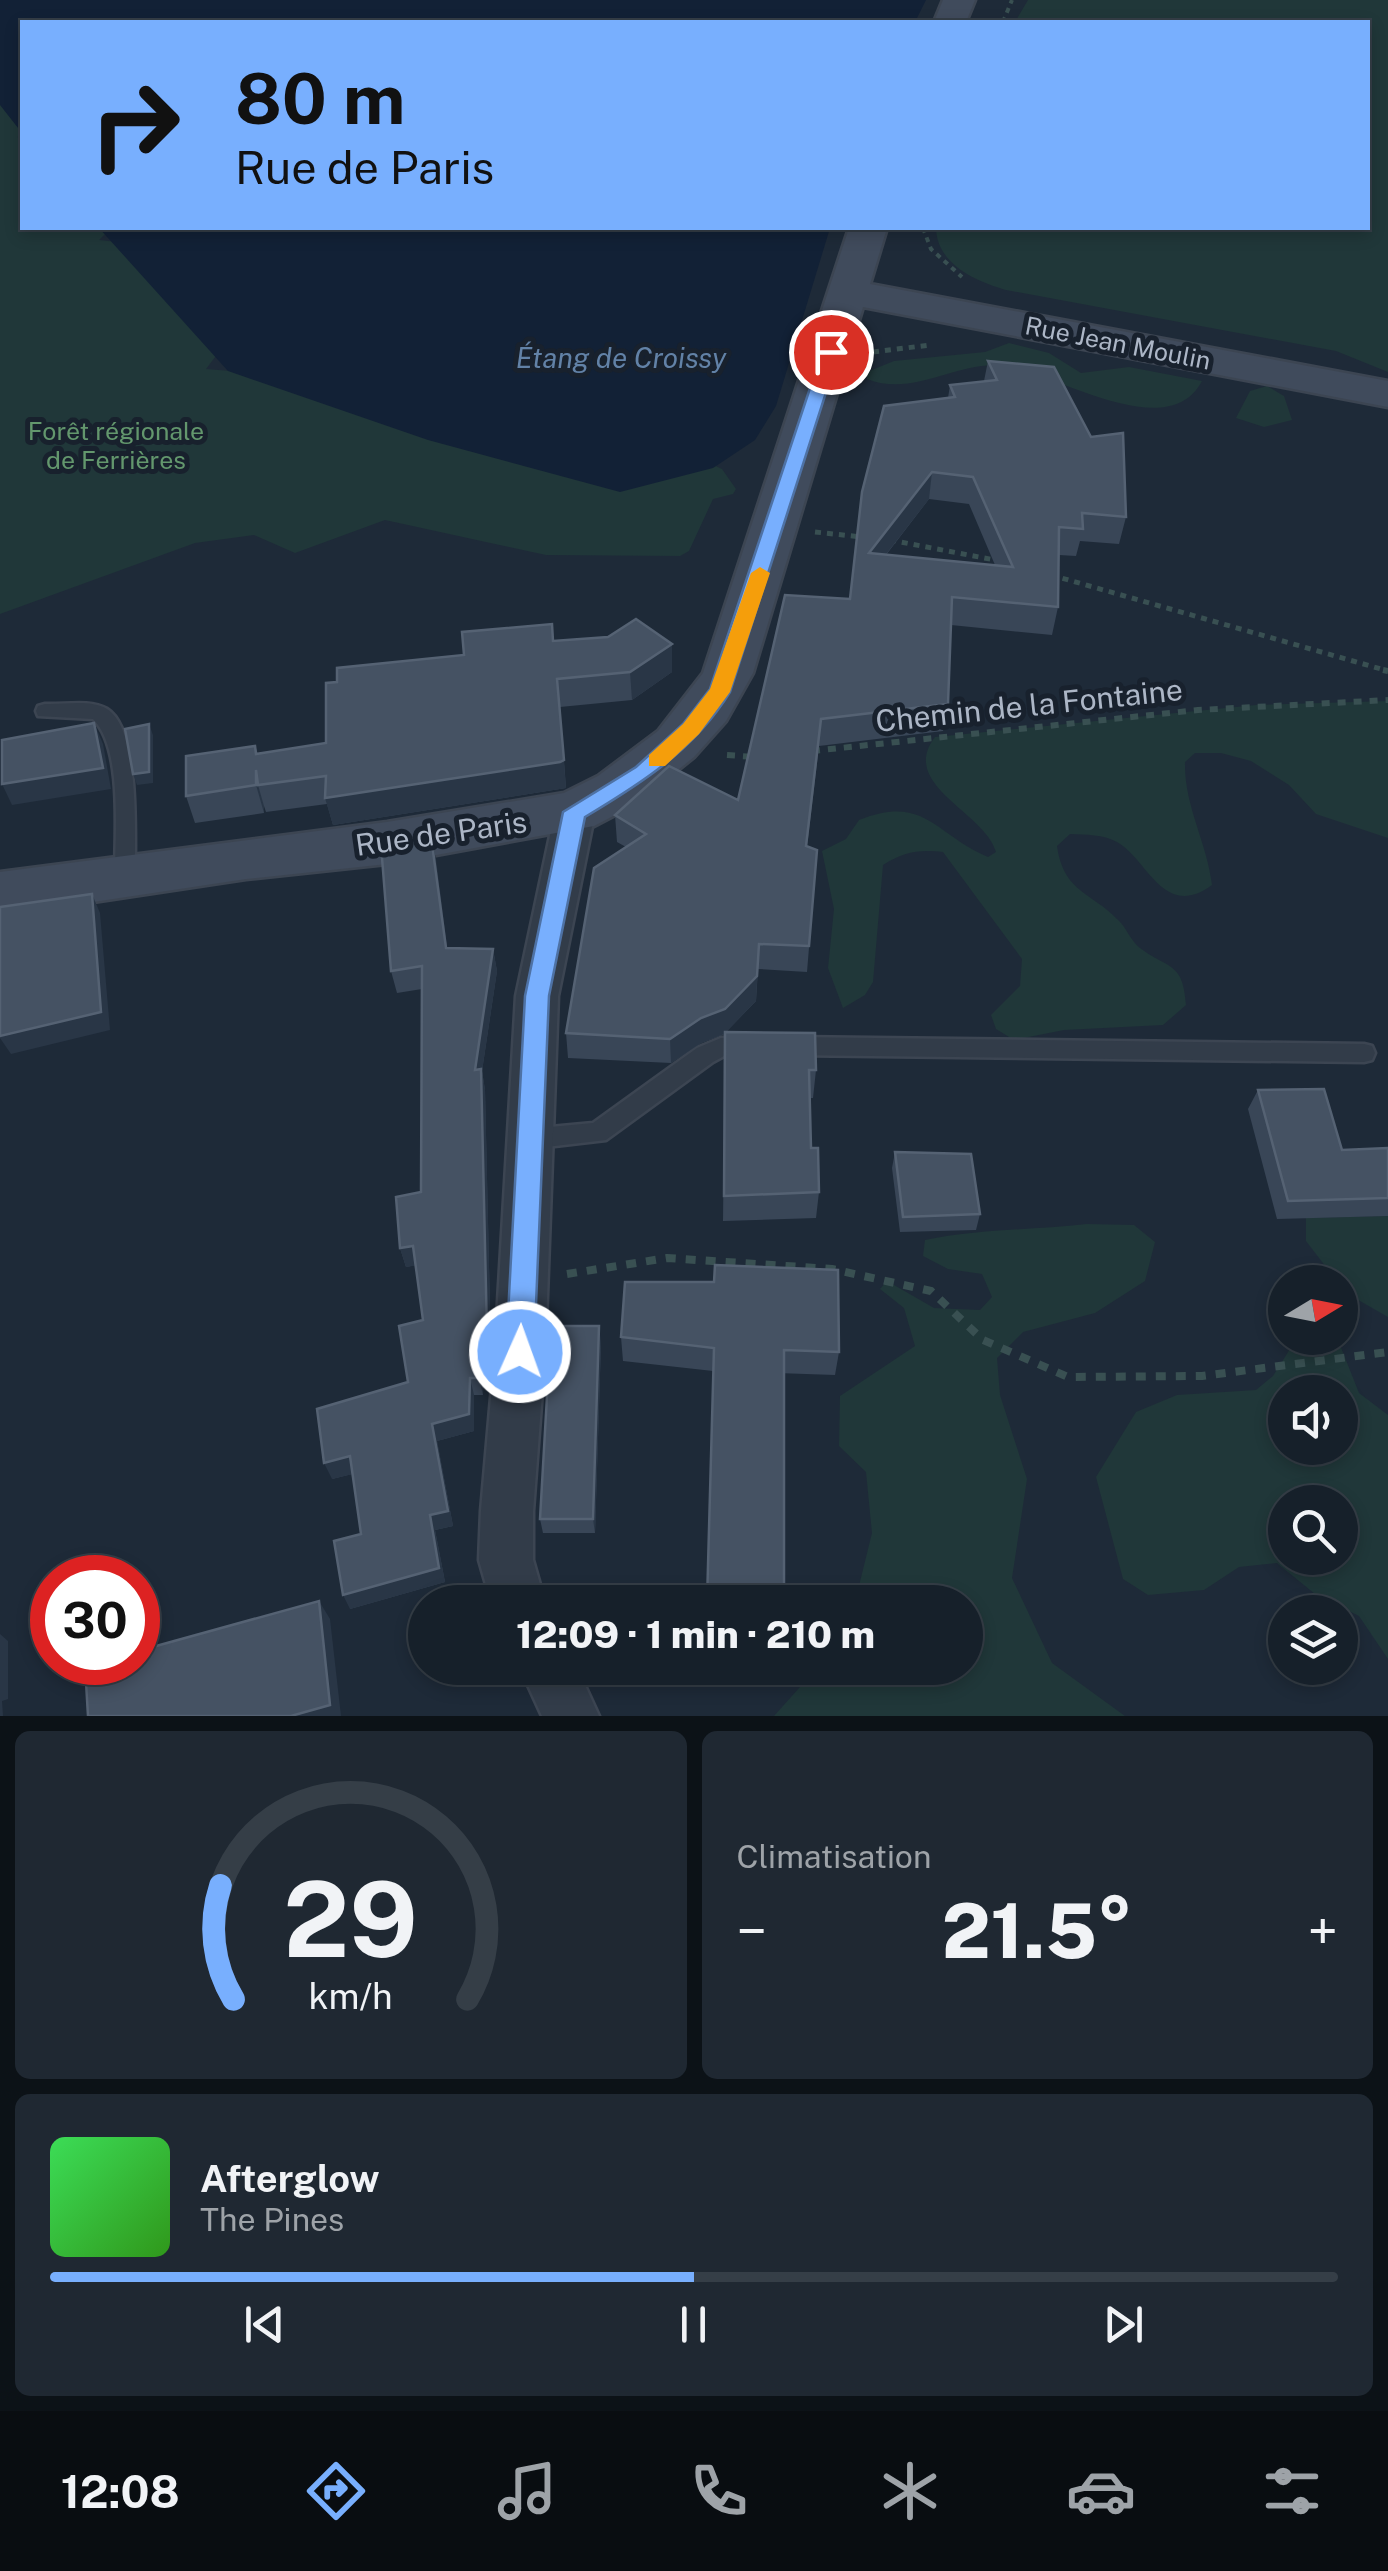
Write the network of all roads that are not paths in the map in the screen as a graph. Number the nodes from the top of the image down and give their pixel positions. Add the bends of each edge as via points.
1 (867, 230) edge
2 (848, 292) junction
3 (1388, 394) edge
4 (45, 711) dead end
5 (574, 812) junction
6 (125, 875) junction
7 (0, 894) edge
8 (1364, 1053) dead end
9 (529, 1139) junction
10 (513, 1585) edge
11 (556, 1685) edge
12 (571, 1716) edge

1 - 2 street, Rue de Paris
2 - 3 street, Rue Jean Moulin
2 - 5 street, Rue de Paris via 728,673 676,744 618,790
4 - 6 lane via 99,713 112,722 120,750
5 - 6 street, Rue de Paris
5 - 9 street via 537,996
6 - 7 street, Rue de Paris
8 - 9 lane via 720,1047 675,1072 598,1133
9 - 10 street via 506,1511
11 - 12 street

